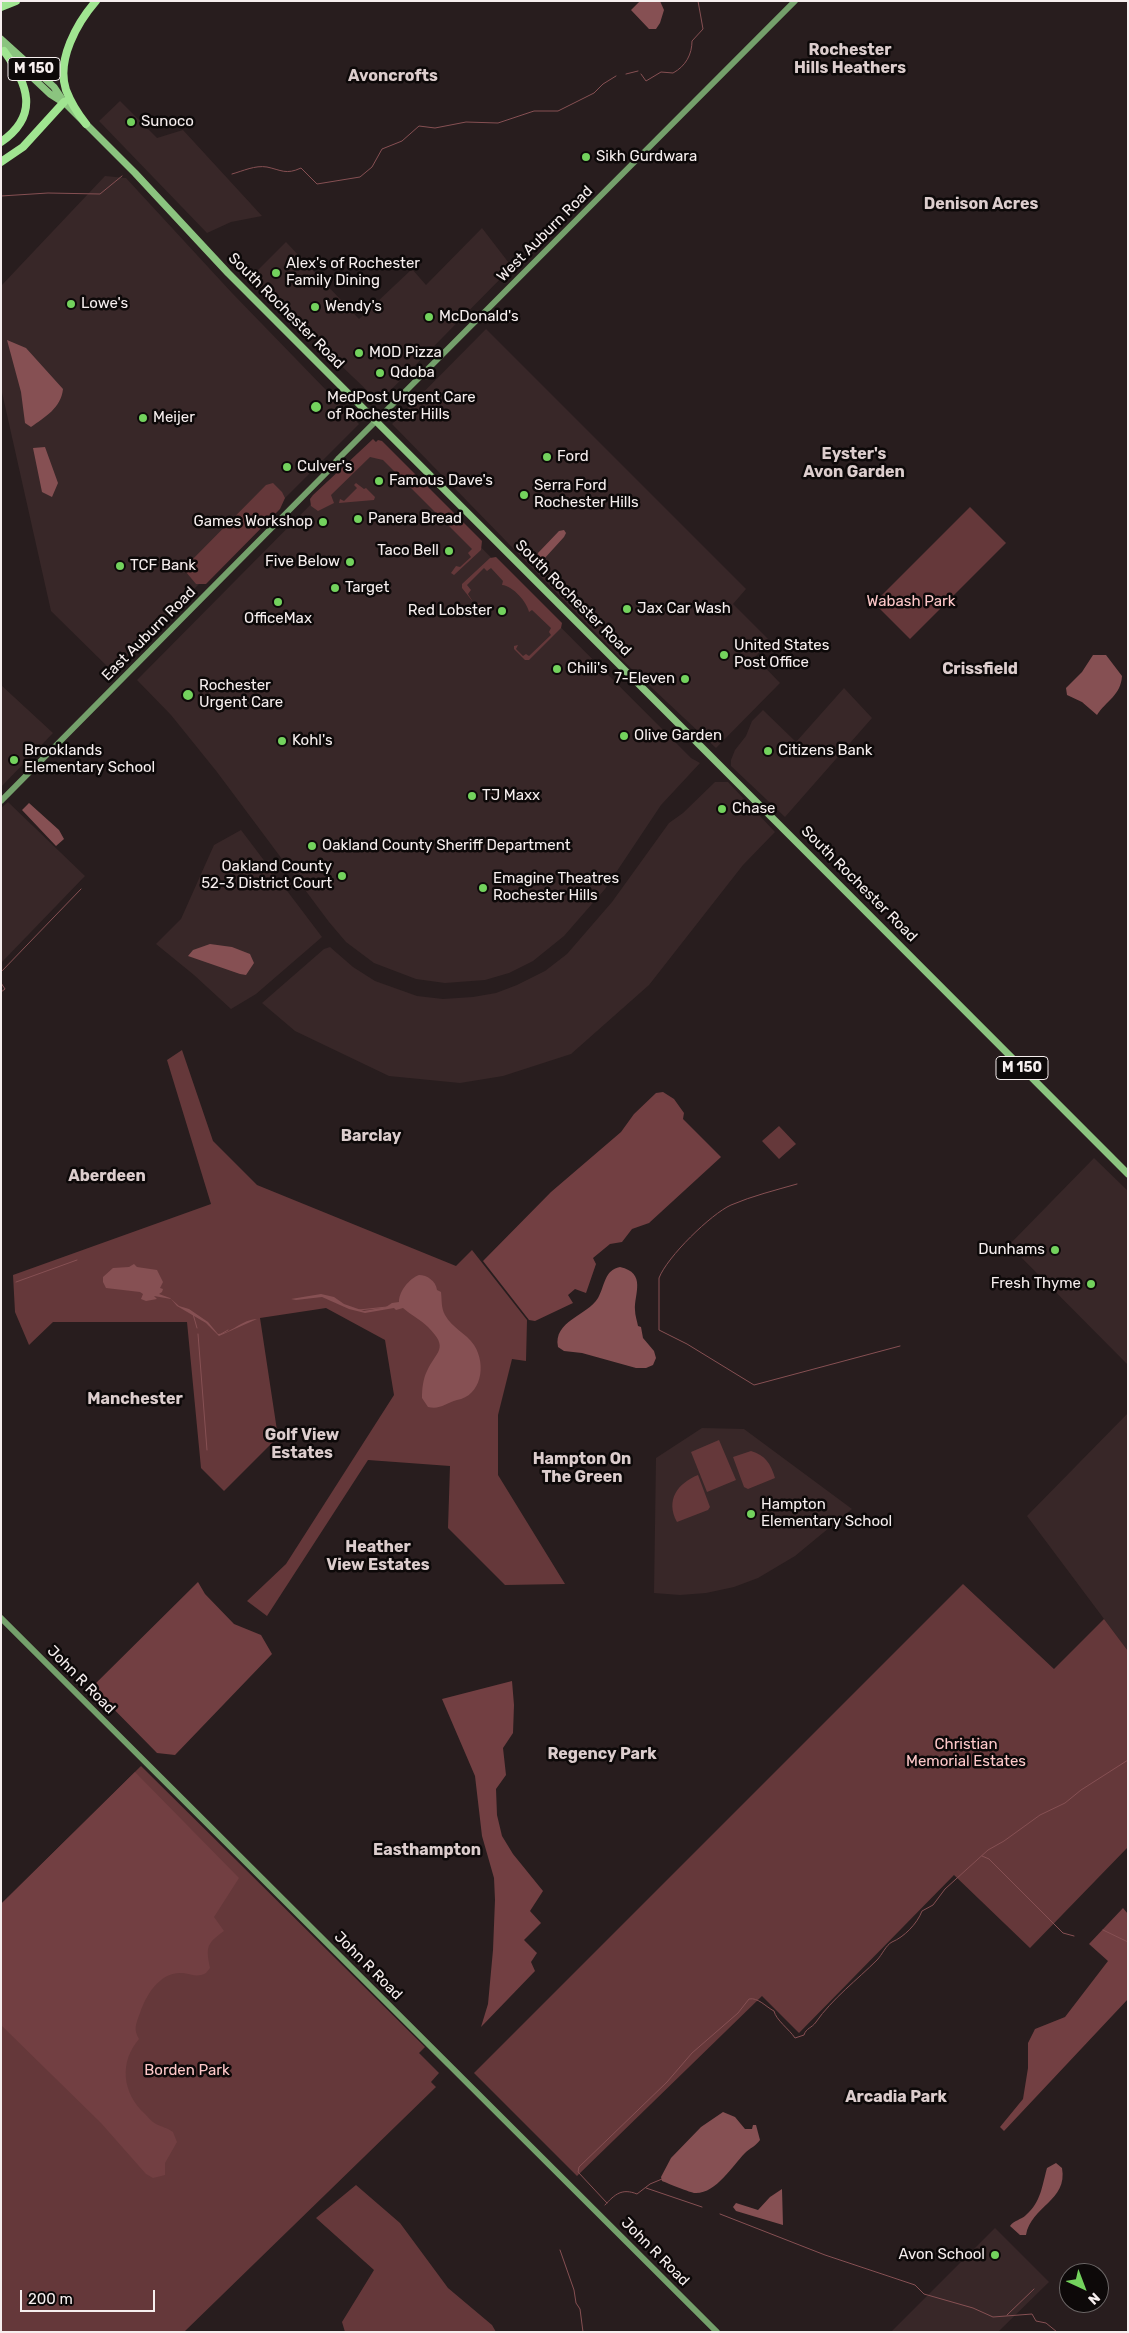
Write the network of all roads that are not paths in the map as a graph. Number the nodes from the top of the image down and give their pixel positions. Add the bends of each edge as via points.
1 (16, 1) edge
2 (96, 1) edge
3 (795, 1) edge
4 (1, 7) edge
5 (1, 38) edge
6 (3, 50) edge
7 (64, 102) junction
8 (86, 124) junction
9 (1, 142) edge
10 (1, 162) edge
11 (377, 421) junction
12 (1, 801) edge
13 (1128, 1174) edge
14 (1, 1618) edge
15 (717, 2332) edge

1 - 4 highway
2 - 8 highway via 73,36 64,78 72,102
3 - 11 main road, West Auburn Road
5 - 7 main road, South Rochester Road / M 150 via 54,87
6 - 7 main road, South Rochester Road / M 150 via 50,94
6 - 9 highway via 22,79 27,100 16,130
7 - 8 main road, South Rochester Road / M 150
7 - 10 highway via 23,147
8 - 11 main road, South Rochester Road / M 150 via 209,254
11 - 12 main road, East Auburn Road
11 - 13 main road, South Rochester Road / M 150
14 - 15 main road, John R Road

